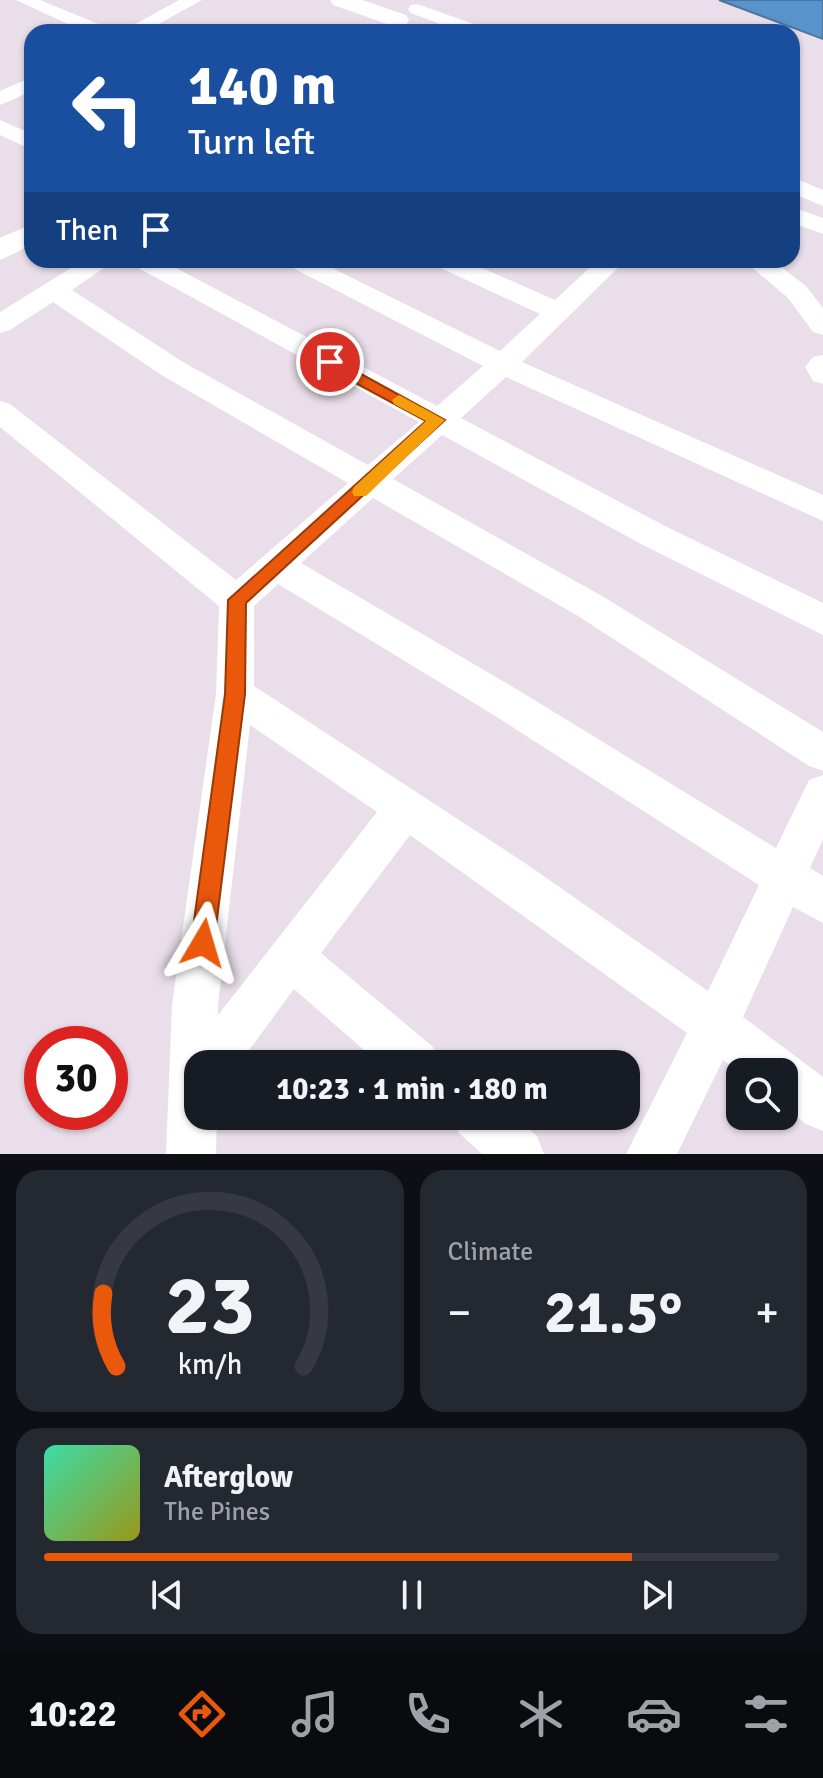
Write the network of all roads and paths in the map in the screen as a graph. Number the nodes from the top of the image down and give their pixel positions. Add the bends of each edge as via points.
1 (193, 0) edge
2 (341, 0) edge
3 (19, 7) edge
4 (390, 15) edge
5 (43, 24) edge
6 (75, 24) edge
7 (146, 24) edge
8 (412, 24) edge
9 (437, 24) edge
10 (24, 87) edge
11 (0, 99) edge
12 (0, 126) edge
13 (24, 139) edge
14 (800, 188) edge
15 (823, 199) edge
16 (24, 214) edge
17 (800, 217) edge
18 (823, 227) edge
19 (0, 228) edge
20 (24, 238) edge
21 (0, 251) edge
22 (89, 268) edge
23 (157, 268) edge
24 (324, 268) edge
25 (461, 268) edge
26 (598, 268) edge
27 (766, 268) edge
28 (53, 290) junction
29 (559, 312) junction
30 (0, 324) edge
31 (823, 326) edge
32 (503, 364) junction
33 (823, 364) edge
34 (823, 374) edge
35 (0, 411) edge
36 (437, 420) junction
37 (373, 480) junction
38 (823, 509) edge
39 (277, 566) junction
40 (237, 600) junction
41 (823, 620) edge
42 (235, 694) junction
43 (823, 753) edge
44 (823, 794) edge
45 (406, 808) junction
46 (786, 876) junction
47 (823, 901) edge
48 (291, 956) junction
49 (716, 1025) junction
50 (198, 1050) edge
51 (220, 1050) edge
52 (400, 1050) edge
53 (760, 1058) edge
54 (798, 1088) edge
55 (823, 1107) edge
56 (191, 1130) edge
57 (492, 1130) edge
58 (187, 1152) edge
59 (519, 1154) edge
60 (651, 1154) edge

1 - 7 street
2 - 4 street
3 - 5 street
3 - 6 street
4 - 8 street
4 - 9 street
10 - 11 street
12 - 13 street
14 - 15 street
16 - 19 street
17 - 18 street
20 - 21 street
22 - 28 street
23 - 36 street
24 - 32 street
25 - 29 street
26 - 29 street
27 - 31 street via 797,292
28 - 30 street
28 - 37 street via 173,369
29 - 32 street
32 - 36 street
32 - 38 street
33 - 34 street
35 - 40 street
36 - 37 street
36 - 41 street
37 - 39 street
37 - 43 street via 590,606
39 - 40 street
39 - 46 street
40 - 42 street
42 - 45 street
42 - 50 street via 195,1005
44 - 46 street
45 - 48 street
45 - 49 street
46 - 47 street
46 - 49 street
48 - 51 street
48 - 52 street
49 - 53 street
49 - 60 street
54 - 55 street
56 - 58 street
57 - 59 street

